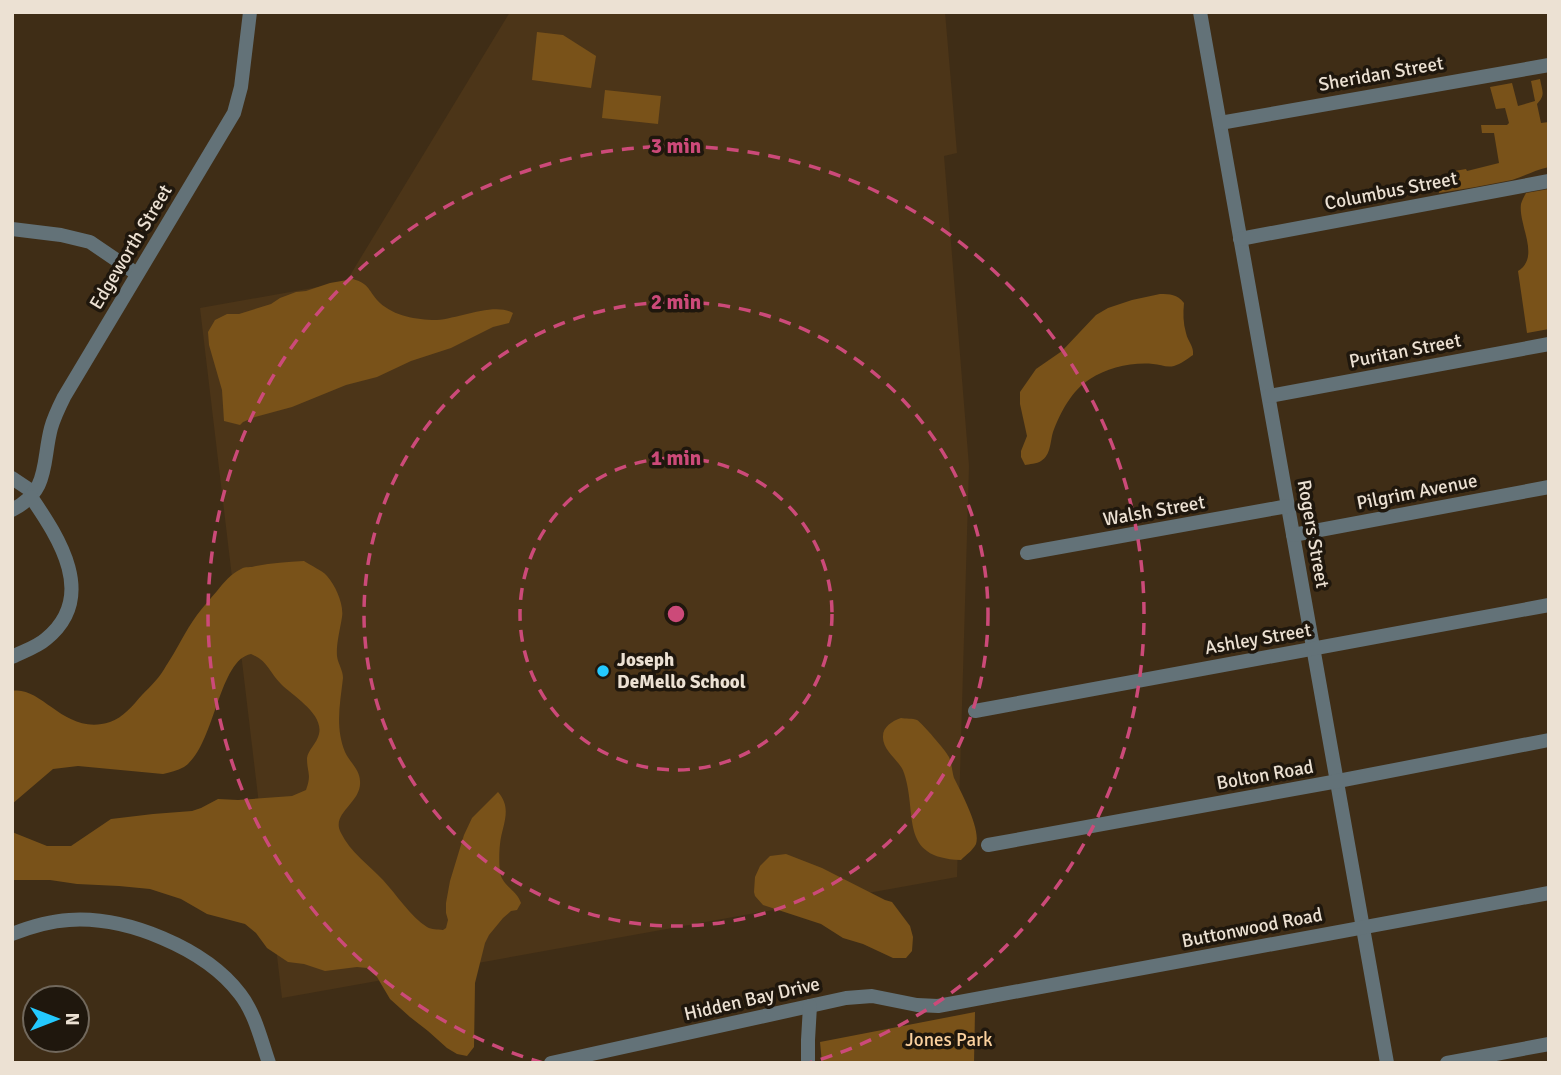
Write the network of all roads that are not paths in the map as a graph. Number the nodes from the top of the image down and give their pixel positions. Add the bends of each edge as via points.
1 (250, 12) edge
2 (1200, 12) edge
3 (1549, 65) edge
4 (1220, 123) junction
5 (1549, 181) edge
6 (12, 229) edge
7 (1240, 239) junction
8 (137, 274) junction
9 (1549, 344) edge
10 (1269, 396) junction
11 (12, 478) edge
12 (1549, 487) edge
13 (32, 495) junction
14 (1288, 506) junction
15 (12, 509) edge
16 (1293, 535) junction
17 (1027, 553) dead end
18 (1549, 606) edge
19 (1314, 649) junction
20 (12, 657) edge
21 (975, 711) dead end
22 (1549, 740) edge
23 (1338, 781) junction
24 (988, 845) dead end
25 (1549, 893) edge
26 (1364, 927) junction
27 (12, 934) edge
28 (963, 1002) joint
29 (810, 1006) junction
30 (1549, 1044) edge
31 (269, 1063) edge
32 (551, 1063) edge
33 (808, 1063) edge
34 (1387, 1063) edge
35 (1447, 1063) edge

1 - 8 street, Edgeworth Street via 234,113
2 - 4 street, Rogers Street
3 - 4 street, Sheridan Street
4 - 7 street, Rogers Street
5 - 7 street, Columbus Street
6 - 8 street via 90,242
7 - 10 street, Rogers Street
8 - 13 street, Edgeworth Street via 64,397 51,428 43,478
9 - 10 street, Puritan Street
10 - 14 street, Rogers Street
11 - 13 street
12 - 16 street, Pilgrim Avenue
13 - 15 street
13 - 20 street via 68,562 71,596 54,632
14 - 16 street, Rogers Street
14 - 17 street, Walsh Street
16 - 19 street, Rogers Street
18 - 19 street, Ashley Street
19 - 21 street, Ashley Street
19 - 23 street, Rogers Street
22 - 23 street, Bolton Road
23 - 24 street, Bolton Road
23 - 26 street, Rogers Street
25 - 26 street, Buttonwood Road
26 - 28 street, Buttonwood Road
26 - 34 street, Rogers Street
27 - 31 street via 37,925 86,920 139,930 176,945 214,968 243,996
28 - 29 street, Hidden Bay Drive via 926,1006 863,996
29 - 32 street, Hidden Bay Drive
29 - 33 street
30 - 35 street

